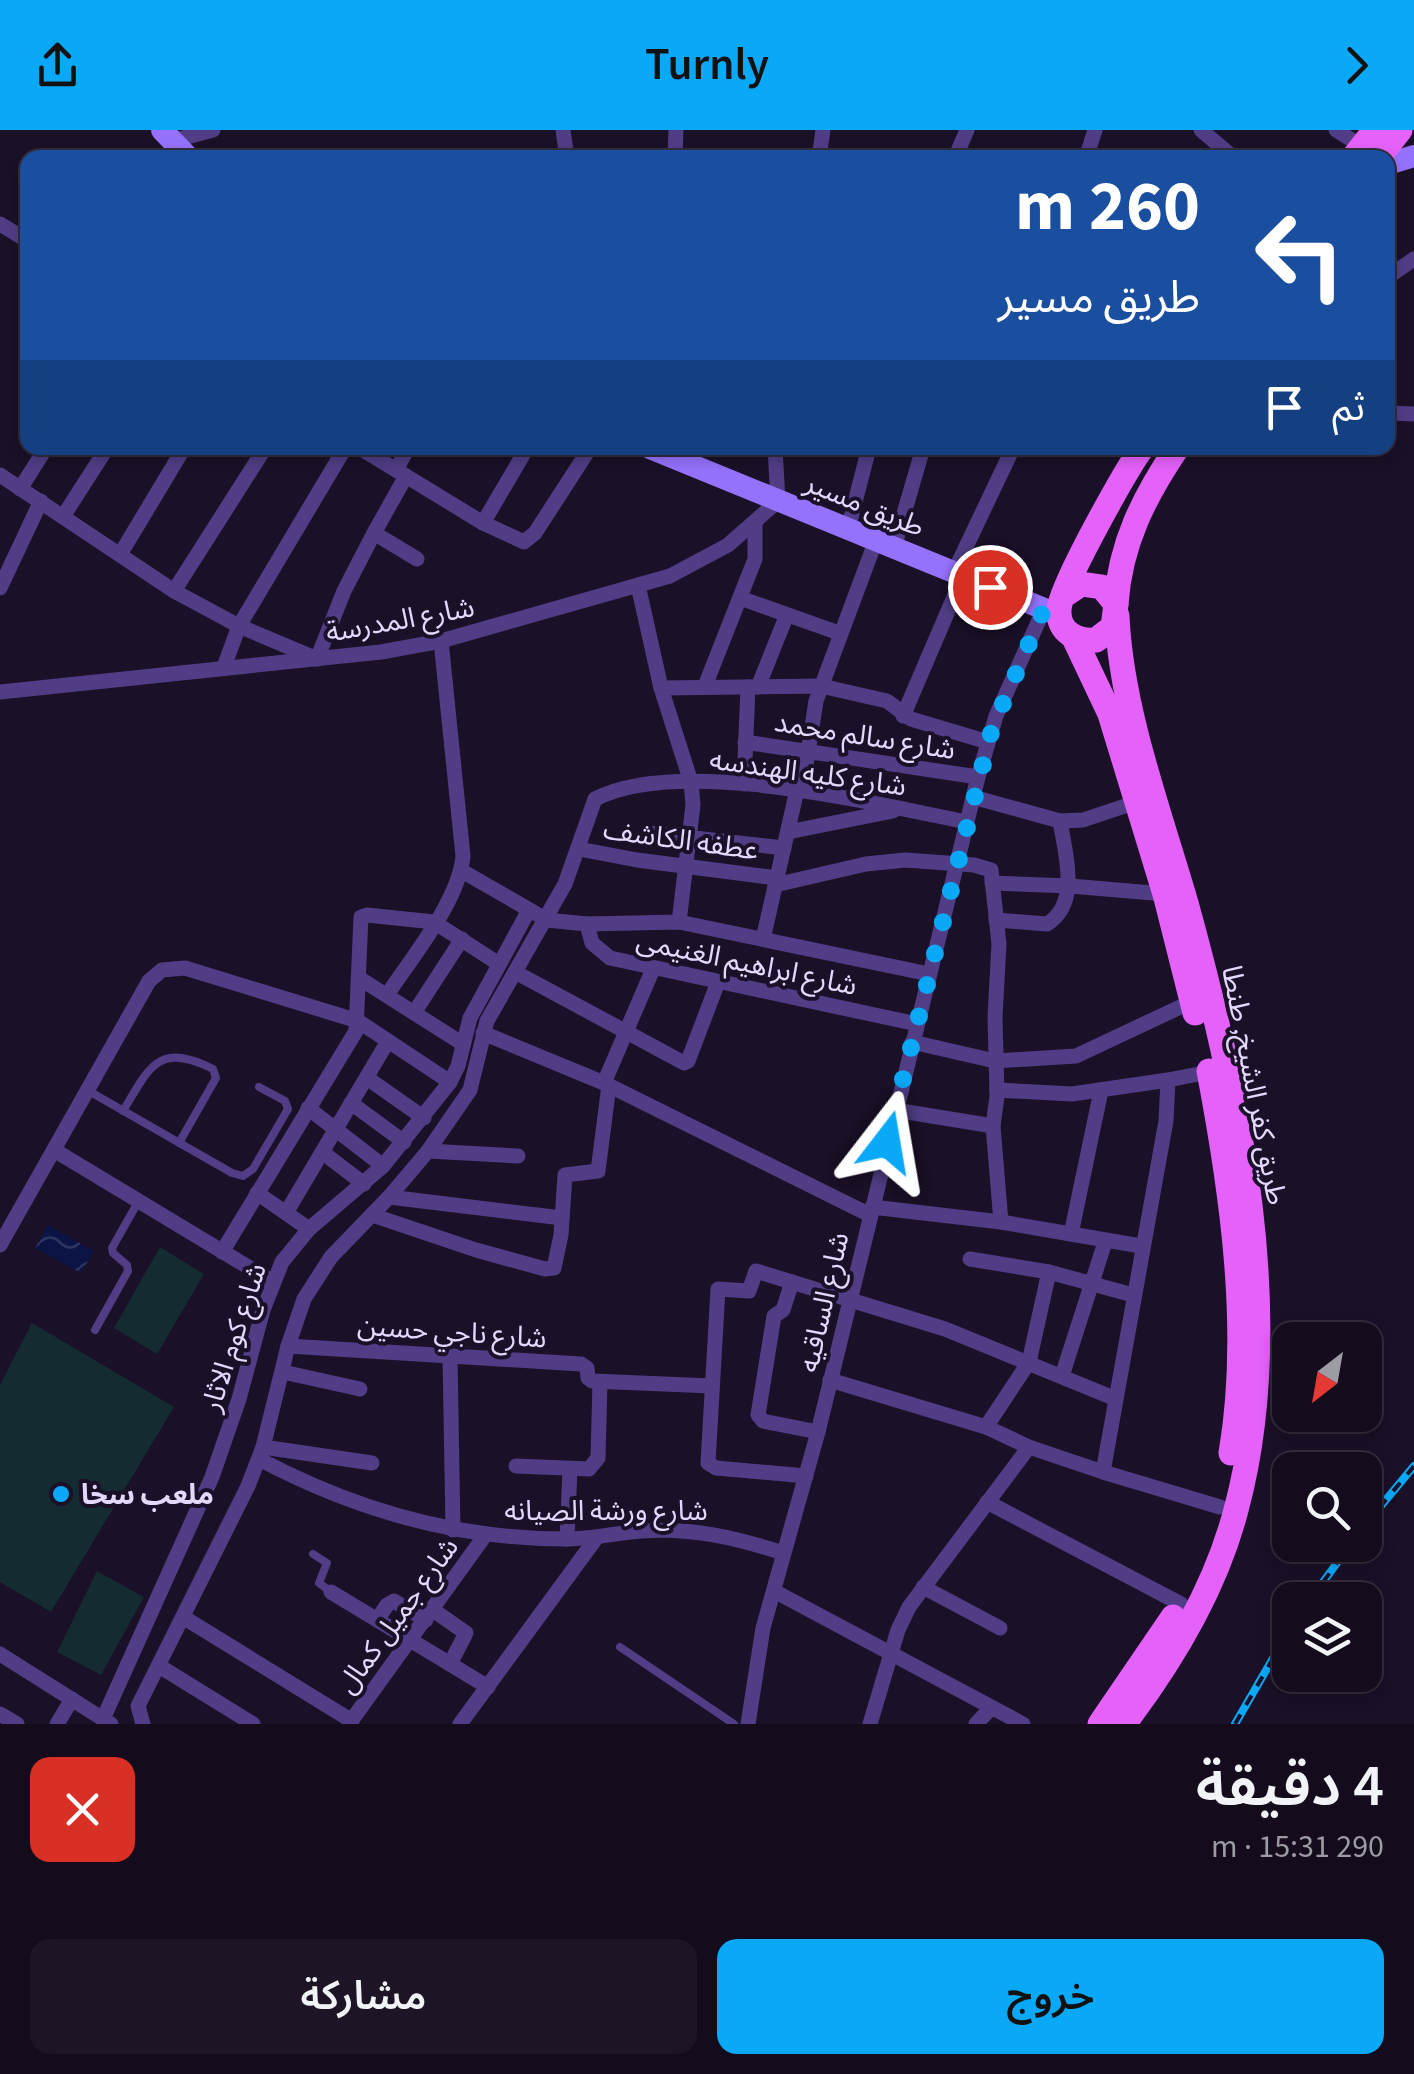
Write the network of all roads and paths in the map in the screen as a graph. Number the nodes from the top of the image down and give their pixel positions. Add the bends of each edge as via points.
1 (212, 130) edge
2 (1200, 130) edge
3 (1336, 130) edge
4 (1400, 130) edge
5 (174, 143) edge
6 (1367, 148) edge
7 (1224, 150) edge
8 (42, 455) edge
9 (103, 455) edge
10 (180, 455) edge
11 (261, 455) edge
12 (340, 455) edge
13 (371, 455) edge
14 (406, 455) edge
15 (523, 455) edge
16 (585, 455) edge
17 (667, 455) edge
18 (775, 455) edge
19 (867, 455) edge
20 (920, 455) edge
21 (1010, 455) edge
22 (1138, 455) edge
23 (1173, 455) edge
24 (401, 473) junction
25 (0, 475) edge
26 (20, 489) junction
27 (778, 500) junction
28 (41, 501) junction
29 (64, 516) junction
30 (482, 523) junction
31 (755, 524) junction
32 (848, 529) junction
33 (374, 533) junction
34 (885, 544) junction
35 (121, 553) junction
36 (417, 560) dead end
37 (959, 574) junction
38 (638, 586) junction
39 (0, 588) edge
40 (174, 591) junction
41 (740, 598) junction
42 (1056, 607) junction
43 (1116, 610) junction
44 (786, 617) junction
45 (239, 626) junction
46 (839, 634) junction
47 (1074, 638) junction
48 (441, 641) junction
49 (317, 659) junction
50 (224, 667) junction
51 (704, 686) junction
52 (821, 686) junction
53 (753, 687) junction
54 (661, 688) junction
55 (0, 692) edge
56 (904, 716) junction
57 (745, 742) junction
58 (988, 742) junction
59 (808, 749) junction
60 (978, 778) junction
61 (692, 782) junction
62 (744, 784) junction
63 (799, 791) junction
64 (973, 796) junction
65 (1137, 802) junction
66 (901, 810) junction
67 (1060, 821) junction
68 (967, 822) junction
69 (650, 833) dead end
70 (689, 838) junction
71 (786, 840) junction
72 (579, 849) junction
73 (956, 864) junction
74 (686, 866) junction
75 (462, 871) junction
76 (776, 882) junction
77 (992, 883) junction
78 (1070, 886) junction
79 (1165, 894) junction
80 (530, 910) junction
81 (547, 920) junction
82 (996, 920) junction
83 (434, 922) junction
84 (678, 922) junction
85 (588, 924) junction
86 (462, 939) junction
87 (763, 939) junction
88 (499, 964) junction
89 (653, 969) junction
90 (516, 972) junction
91 (929, 974) junction
92 (359, 978) junction
93 (718, 982) junction
94 (387, 995) junction
95 (1193, 1002) junction
96 (414, 1012) junction
97 (358, 1022) junction
98 (916, 1024) junction
99 (624, 1032) junction
100 (483, 1034) junction
101 (388, 1041) junction
102 (912, 1042) junction
103 (463, 1044) junction
104 (995, 1061) junction
105 (1210, 1072) junction
106 (367, 1078) junction
107 (1168, 1080) junction
108 (450, 1082) junction
109 (606, 1084) junction
110 (259, 1086) dead end
111 (88, 1090) junction
112 (997, 1090) junction
113 (1101, 1092) junction
114 (352, 1103) junction
115 (308, 1108) junction
116 (895, 1110) junction
117 (123, 1111) junction
118 (424, 1118) junction
119 (993, 1126) junction
120 (336, 1130) junction
121 (404, 1142) junction
122 (180, 1143) junction
123 (54, 1150) junction
124 (428, 1151) junction
125 (322, 1152) junction
126 (518, 1156) dead end
127 (383, 1166) junction
128 (364, 1184) junction
129 (257, 1194) junction
130 (389, 1197) junction
131 (138, 1201) junction
132 (871, 1211) junction
133 (286, 1213) junction
134 (372, 1214) junction
135 (562, 1218) junction
136 (1001, 1222) junction
137 (309, 1229) junction
138 (1071, 1234) junction
139 (1105, 1242) junction
140 (0, 1245) edge
141 (1142, 1246) junction
142 (222, 1252) junction
143 (970, 1259) dead end
144 (1049, 1272) junction
145 (273, 1282) junction
146 (792, 1282) junction
147 (1092, 1283) junction
148 (1133, 1295) junction
149 (850, 1301) junction
150 (95, 1330) dead end
151 (288, 1346) junction
152 (450, 1356) junction
153 (1030, 1362) junction
154 (283, 1372) junction
155 (1062, 1376) junction
156 (830, 1380) junction
157 (600, 1382) junction
158 (712, 1386) junction
159 (360, 1389) dead end
160 (1116, 1399) junction
161 (986, 1427) junction
162 (818, 1432) junction
163 (1029, 1447) junction
164 (261, 1453) junction
165 (372, 1463) dead end
166 (516, 1466) dead end
167 (570, 1468) junction
168 (1102, 1472) junction
169 (806, 1476) junction
170 (987, 1502) junction
171 (1220, 1507) junction
172 (453, 1530) junction
173 (486, 1534) junction
174 (596, 1537) junction
175 (567, 1539) junction
176 (783, 1553) junction
177 (313, 1554) dead end
178 (924, 1587) junction
179 (774, 1591) junction
180 (331, 1592) joint
181 (1181, 1604) junction
182 (430, 1615) junction
183 (184, 1617) junction
184 (377, 1620) junction
185 (1000, 1628) dead end
186 (411, 1641) junction
187 (620, 1647) dead end
188 (890, 1654) junction
189 (3, 1662) edge
190 (450, 1664) junction
191 (159, 1666) junction
192 (488, 1687) junction
193 (72, 1700) junction
194 (991, 1708) junction
195 (0, 1714) edge
196 (107, 1722) edge
197 (351, 1722) edge
198 (16, 1724) edge
199 (56, 1724) edge
200 (143, 1724) edge
201 (253, 1724) edge
202 (460, 1724) edge
203 (734, 1724) edge
204 (748, 1724) edge
205 (870, 1724) edge
206 (976, 1724) edge
207 (1023, 1724) edge
208 (1100, 1724) edge
209 (1124, 1724) edge

1 - 5 street
2 - 7 street
3 - 6 street
4 - 6 main road
8 - 26 street
9 - 29 street
10 - 35 street
11 - 40 street
12 - 45 street
13 - 24 street
14 - 24 street
15 - 30 street
16 - 30 street via 531,539 524,542
17 - 27 street, طريق مسير
18 - 27 street
19 - 32 street
20 - 34 street
21 - 37 street
22 - 42 main road
23 - 43 main road, طريق كفر الشيخ, طنطا via 1127,540
24 - 30 street
24 - 33 street
25 - 26 street
26 - 28 street
27 - 31 street, شارع المدرسة
27 - 32 street, طريق مسير
28 - 29 street
28 - 39 street
29 - 35 street
31 - 38 street, شارع المدرسة via 700,562
31 - 41 street via 754,559
32 - 34 street, طريق مسير
33 - 36 street
33 - 49 street
34 - 37 street, طريق مسير
34 - 46 street
35 - 40 street
37 - 42 street, طريق مسير
37 - 56 street
38 - 48 street, شارع المدرسة
38 - 54 street
40 - 45 street
41 - 44 street
41 - 51 street
42 - 43 main road via 1071,588 1092,583 1111,594
42 - 47 main road
42 - 58 street, شارع الساقيه
43 - 47 main road via 1113,627 1096,640
43 - 209 main road, طريق كفر الشيخ, طنطا via 1123,677 1196,940 1236,1121 1251,1225 1258,1368 1248,1460 1224,1546 1182,1636
44 - 46 street
44 - 53 street
45 - 49 street
45 - 50 street
46 - 52 street
47 - 65 main road, طريق كفر الشيخ, طنطا via 1100,688
48 - 49 street, شارع المدرسة
48 - 75 street
49 - 50 street, شارع المدرسة
50 - 55 street, شارع المدرسة
51 - 53 street
51 - 54 street
52 - 53 street
52 - 56 street via 887,701
52 - 59 street
53 - 57 street
54 - 61 street
56 - 58 street
57 - 59 street, شارع سالم محمد
57 - 62 street
58 - 60 street, شارع الساقيه
59 - 60 street, شارع سالم محمد
59 - 63 street
60 - 64 street, شارع الساقيه
61 - 62 street, شارع كليه الهندسه
61 - 70 street
61 - 72 street, شارع كليه الهندسه via 600,796
62 - 63 street, شارع كليه الهندسه
63 - 66 street, شارع كليه الهندسه
63 - 71 street
64 - 67 street
64 - 68 street, شارع الساقيه
65 - 67 street
65 - 79 main road, طريق كفر الشيخ, طنطا
66 - 68 street, شارع كليه الهندسه
66 - 71 street
67 - 78 street
68 - 73 street, شارع الساقيه
69 - 70 street
70 - 71 street
70 - 74 street
71 - 76 street
72 - 74 street, عطفه الكاشف
72 - 81 street, شارع كليه الهندسه
73 - 76 street via 905,860
73 - 77 street via 990,869
73 - 91 street, شارع الساقيه
74 - 76 street, عطفه الكاشف
74 - 84 street
75 - 80 street
75 - 83 street
76 - 87 street
77 - 78 street
77 - 82 street
78 - 79 street
78 - 82 street via 1052,922
79 - 95 main road, طريق كفر الشيخ, طنطا
80 - 81 street
80 - 88 street, شارع كوم الاثار
81 - 85 street
81 - 90 street, شارع كوم الاثار
82 - 104 street
83 - 86 street
83 - 92 street via 363,916
83 - 94 street
84 - 85 street
84 - 87 street
85 - 89 street, شارع ابراهيم الغنيمى via 592,944 603,955
86 - 88 street
86 - 96 street
87 - 91 street
88 - 103 street, شارع كوم الاثار
89 - 93 street, شارع ابراهيم الغنيمى
89 - 99 street
90 - 99 street
90 - 100 street, شارع كوم الاثار
91 - 98 street, شارع الساقيه
92 - 94 street
92 - 97 street
93 - 98 street, شارع ابراهيم الغنيمى
93 - 99 street via 688,1061
94 - 96 street
95 - 104 street via 1076,1056
95 - 105 main road, طريق كفر الشيخ, طنطا
96 - 103 street
97 - 101 street
97 - 111 street via 171,968 148,981
97 - 115 street
98 - 102 street, شارع الساقيه
99 - 109 street
100 - 109 street
100 - 124 street, شارع كوم الاثار via 470,1090
101 - 106 street
101 - 108 street
102 - 104 street
102 - 116 street, شارع الساقيه
103 - 108 street, شارع كوم الاثار
104 - 112 street
105 - 107 street
105 - 171 main road, طريق كفر الشيخ, طنطا via 1230,1200 1240,1366
106 - 114 street
106 - 118 street
107 - 113 street
107 - 141 street
108 - 118 street, شارع كوم الاثار
109 - 132 street
109 - 135 street via 598,1171 565,1175
110 - 122 lane via 286,1101 288,1109 249,1174 232,1173
111 - 117 lane
111 - 123 street
112 - 113 street
112 - 119 street
113 - 138 street
114 - 120 street
114 - 121 street
115 - 120 street
115 - 129 street
116 - 119 street
116 - 132 street, شارع الساقيه
117 - 122 lane
117 - 122 lane via 158,1060 188,1056 213,1068 216,1078
118 - 121 street, شارع كوم الاثار
119 - 136 street
120 - 125 street
120 - 127 street
121 - 127 street, شارع كوم الاثار
123 - 131 street
123 - 140 street
124 - 126 street
124 - 130 street, شارع كوم الاثار
125 - 128 street
125 - 133 street
127 - 128 street, شارع كوم الاثار
128 - 137 street, شارع كوم الاثار
129 - 133 street
129 - 142 street
130 - 134 street, شارع كوم الاثار
130 - 135 street
131 - 142 street
131 - 150 lane via 112,1248 128,1271
132 - 136 street
132 - 149 street, شارع الساقيه
133 - 137 street
134 - 135 street via 548,1270 557,1262
134 - 151 street, شارع كوم الاثار via 316,1277
136 - 138 street
137 - 145 street, شارع كوم الاثار
138 - 139 street
139 - 141 street
139 - 147 street
141 - 148 street
142 - 145 street
143 - 144 street
144 - 147 street
144 - 153 street
145 - 196 street, شارع كوم الاثار via 212,1477
146 - 149 street
146 - 158 street via 756,1271 749,1291 718,1289
146 - 162 street via 783,1310 774,1316 758,1415
147 - 148 street
147 - 155 street
148 - 160 street
149 - 153 street
149 - 156 street, شارع الساقيه
151 - 152 street, شارع ناجي حسين
151 - 154 street, شارع كوم الاثار
152 - 157 street, شارع ناجي حسين via 581,1364 590,1380
152 - 172 street
153 - 155 street
153 - 161 street
154 - 159 street
154 - 164 street, شارع كوم الاثار
155 - 160 street
156 - 161 street
156 - 162 street, شارع الساقيه
157 - 158 street
157 - 167 street via 597,1462
158 - 169 street via 711,1467
160 - 168 street
161 - 163 street
162 - 169 street, شارع الساقيه
163 - 168 street
163 - 170 street
164 - 165 street
164 - 172 street, شارع ورشة الصيانه via 353,1504
164 - 183 street, شارع كوم الاثار
166 - 167 street
167 - 175 street
168 - 171 street
169 - 176 street, شارع الساقيه
170 - 178 street
170 - 181 street
171 - 181 main road, طريق كفر الشيخ, طنطا
172 - 173 street, شارع ورشة الصيانه
173 - 175 street, شارع ورشة الصيانه
173 - 182 street, شارع جميل كمال
174 - 175 street, شارع ورشة الصيانه
174 - 176 street, شارع ورشة الصيانه via 679,1531
174 - 192 street
176 - 179 street, شارع الساقيه
177 - 180 lane via 327,1563 319,1583
178 - 185 street
178 - 188 street
179 - 188 street
179 - 204 street, شارع الساقيه
180 - 184 street
181 - 208 main road, طريق كفر الشيخ, طنطا
182 - 184 street via 394,1600
182 - 186 street, شارع جميل كمال
182 - 190 street via 466,1634
183 - 191 street, شارع كوم الاثار
183 - 197 street
184 - 186 street
186 - 190 street
186 - 197 street, شارع جميل كمال
187 - 203 lane
188 - 194 street
188 - 205 street
189 - 193 street
190 - 192 street
191 - 200 street, شارع كوم الاثار via 138,1706
191 - 201 street
192 - 202 street
193 - 196 street
193 - 199 street
194 - 206 street
194 - 207 street
195 - 198 street

